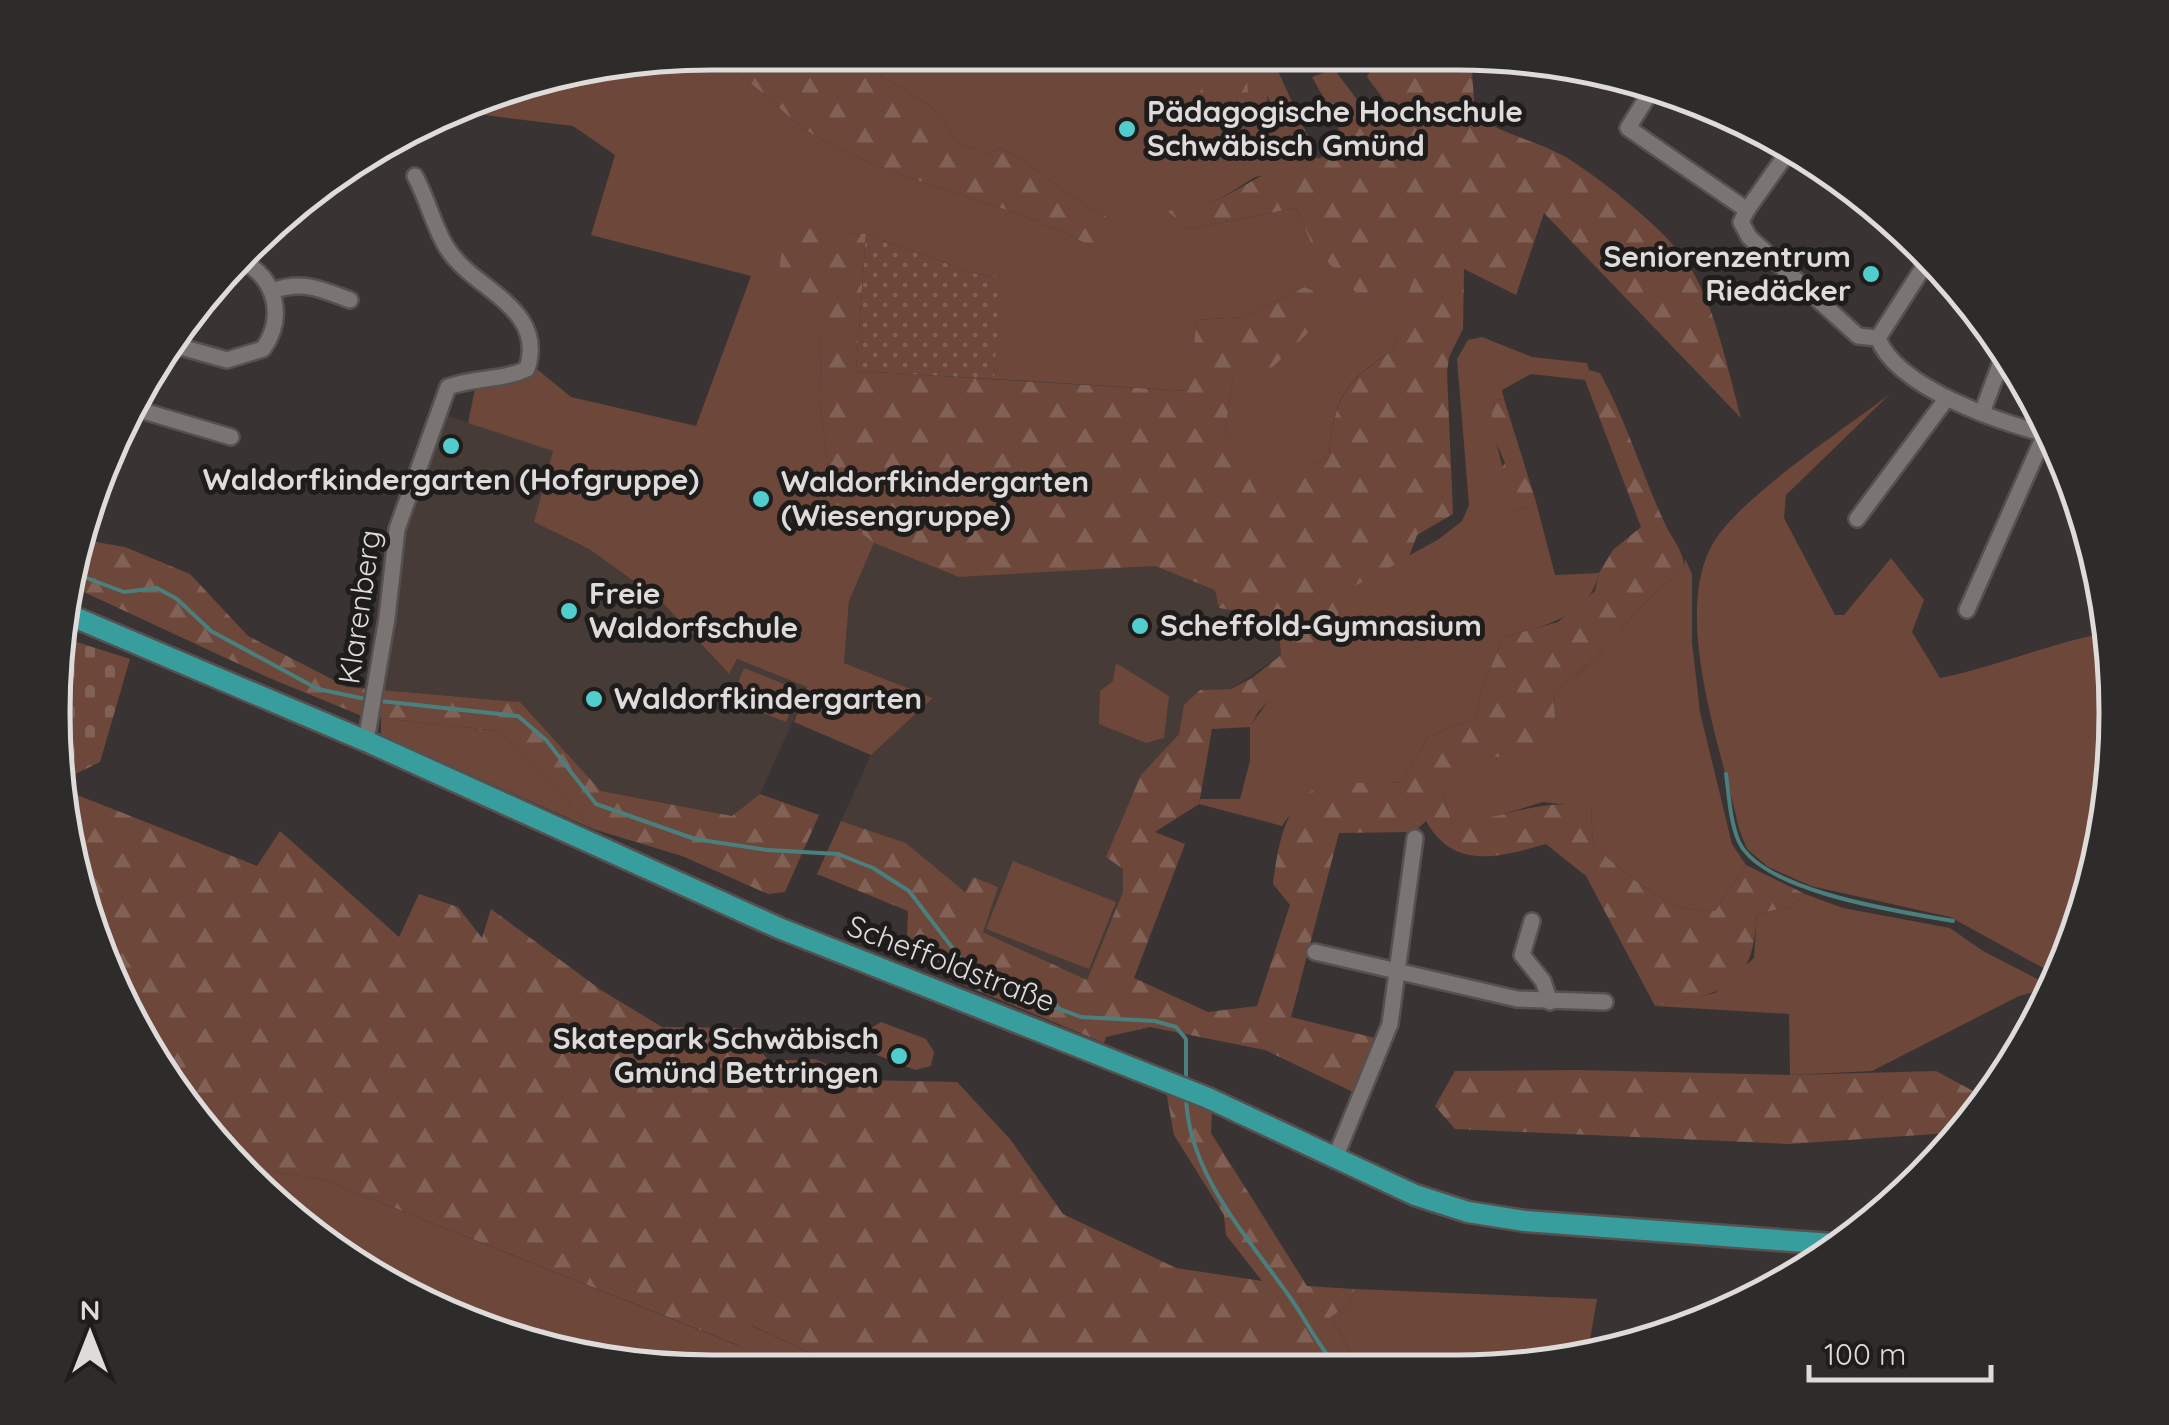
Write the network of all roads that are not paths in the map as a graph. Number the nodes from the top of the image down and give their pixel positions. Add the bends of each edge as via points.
1 (1646, 99) edge
2 (1782, 159) edge
3 (415, 176) dead end
4 (1746, 210) junction
5 (251, 266) edge
6 (1922, 270) edge
7 (272, 291) junction
8 (350, 300) dead end
9 (1878, 338) junction
10 (184, 348) edge
11 (1999, 368) edge
12 (1947, 398) junction
13 (145, 412) edge
14 (1982, 413) junction
15 (2034, 430) edge
16 (231, 437) dead end
17 (2043, 450) edge
18 (1858, 519) dead end
19 (1967, 610) dead end
20 (77, 618) edge
21 (368, 734) junction
22 (1416, 838) dead end
23 (1532, 921) dead end
24 (1315, 952) dead end
25 (1398, 972) junction
26 (1550, 1002) junction
27 (1605, 1002) dead end
28 (1336, 1158) junction
29 (1820, 1242) edge

1 - 4 street via 1628,128
2 - 4 street
3 - 21 street, Klarenberg via 446,248 509,302 533,350 527,368 506,379 448,387 397,529
4 - 9 street via 1741,222 1749,238 1858,336
5 - 7 street
6 - 9 street
7 - 8 street via 295,282
7 - 10 street via 278,317 263,349 228,360
9 - 12 street via 1890,360
11 - 14 street
12 - 14 street
12 - 18 street
13 - 16 street
14 - 15 street
17 - 19 street
20 - 21 main road, Scheffoldstraße
21 - 28 main road, Scheffoldstraße via 779,928 1173,1083
22 - 25 street
23 - 26 street via 1522,955
24 - 25 street
25 - 26 street
25 - 28 street via 1379,1059
26 - 27 street
28 - 29 main road, Scheffoldstraße via 1415,1196 1468,1212

